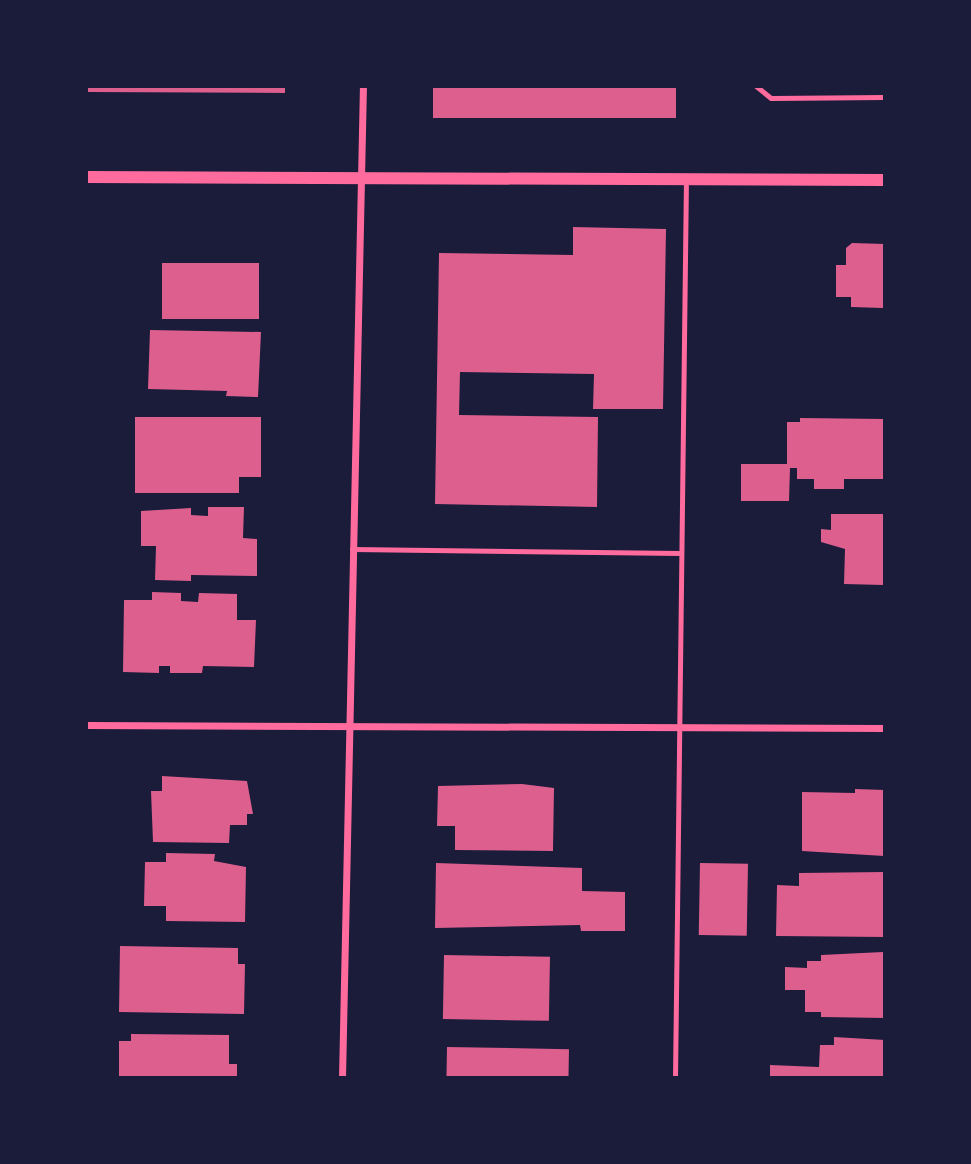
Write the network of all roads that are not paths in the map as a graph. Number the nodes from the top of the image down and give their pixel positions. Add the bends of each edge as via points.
1 (363, 86) edge
2 (756, 86) edge
3 (885, 97) edge
4 (86, 177) edge
5 (361, 178) junction
6 (686, 180) junction
7 (885, 180) edge
8 (352, 549) junction
9 (681, 553) junction
10 (86, 725) edge
11 (348, 725) junction
12 (679, 727) junction
13 (885, 728) edge
14 (342, 1078) edge
15 (675, 1078) edge

1 - 5 street
2 - 3 lane via 771,99
4 - 5 street
5 - 6 street
5 - 8 street
6 - 7 street
6 - 9 lane
8 - 9 lane
8 - 11 street
9 - 12 lane
10 - 11 street
11 - 12 street
11 - 14 street
12 - 13 street
12 - 15 lane

